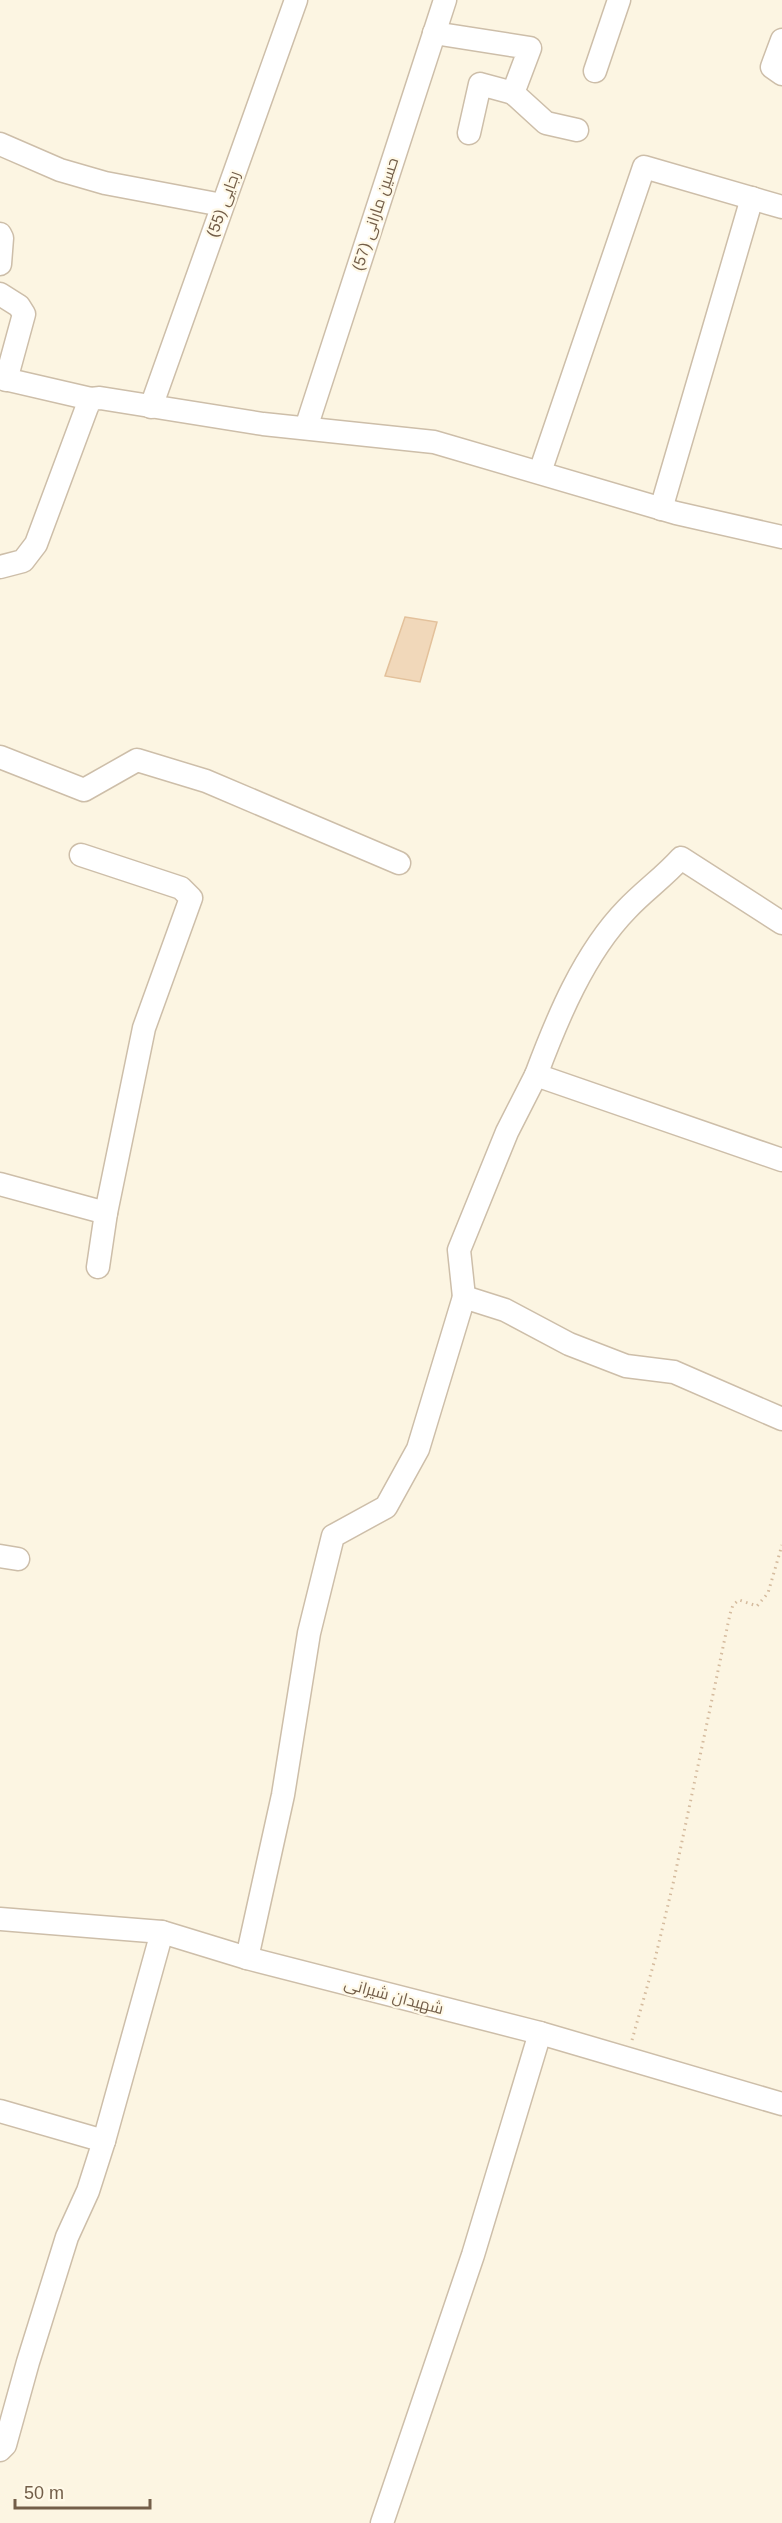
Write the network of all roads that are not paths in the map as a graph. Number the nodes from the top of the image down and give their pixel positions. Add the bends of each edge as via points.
1 (296, 0) edge
2 (445, 0) edge
3 (620, 0) edge
4 (434, 33) junction
5 (782, 40) edge
6 (596, 71) dead end
7 (782, 74) edge
8 (513, 93) junction
9 (577, 130) dead end
10 (469, 133) dead end
11 (0, 144) edge
12 (752, 198) junction
13 (222, 205) junction
14 (782, 207) edge
15 (0, 234) edge
16 (0, 264) edge
17 (0, 294) edge
18 (3, 379) edge
19 (92, 399) junction
20 (151, 408) junction
21 (306, 428) junction
22 (540, 472) junction
23 (661, 508) junction
24 (782, 537) edge
25 (0, 567) edge
26 (0, 757) edge
27 (81, 855) dead end
28 (399, 863) dead end
29 (782, 923) edge
30 (536, 1075) junction
31 (782, 1160) edge
32 (0, 1184) edge
33 (106, 1213) junction
34 (98, 1267) dead end
35 (464, 1297) junction
36 (782, 1419) edge
37 (0, 1919) edge
38 (162, 1932) junction
39 (247, 1958) junction
40 (540, 2033) junction
41 (782, 2104) edge
42 (0, 2111) edge
43 (104, 2141) junction
44 (0, 2450) edge
45 (382, 2523) edge

1 - 13 street, رجایی (55)
2 - 4 street, حسین مارانی (57)
3 - 6 street
4 - 8 street via 530,48
4 - 21 street, حسین مارانی (57)
5 - 7 street via 772,67
8 - 9 street via 546,123
8 - 10 street via 480,84
11 - 13 street via 60,170 105,183
12 - 14 street
12 - 22 street via 644,167
12 - 23 street
13 - 20 street, رجایی (55)
15 - 16 street
17 - 18 street via 24,314
18 - 19 street
19 - 20 street
19 - 25 street via 36,544 23,561
20 - 21 street
21 - 22 street via 434,442
22 - 23 street
23 - 24 street
26 - 28 street via 84,790 137,760 206,781
27 - 33 street via 181,888 191,898 144,1028
29 - 30 street via 681,858 626,909 586,963 553,1029
30 - 31 street
30 - 35 street via 507,1132 459,1250
32 - 33 street
33 - 34 street
35 - 36 street via 505,1310 569,1344 617,1363 674,1372
35 - 39 street via 413,1459 386,1507 333,1536 309,1634 283,1795
37 - 38 street, شهیدان شیرانی
38 - 39 street, شهیدان شیرانی
38 - 43 street
39 - 40 street, شهیدان شیرانی
40 - 41 street, شهیدان شیرانی
40 - 45 street via 473,2255
42 - 43 street
43 - 44 street via 88,2191 67,2237 5,2445

